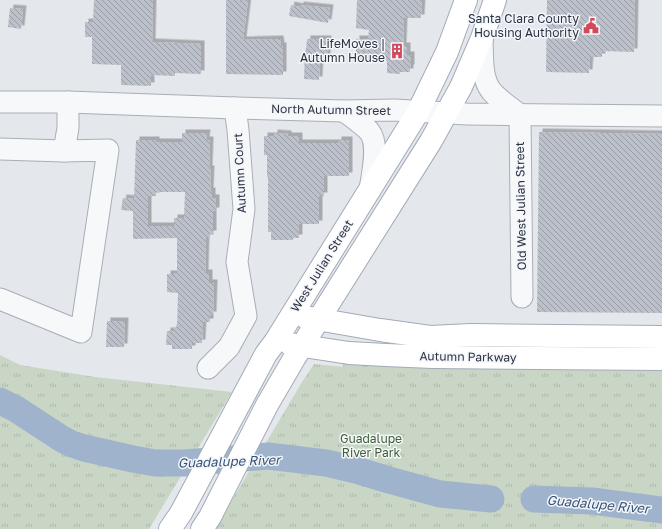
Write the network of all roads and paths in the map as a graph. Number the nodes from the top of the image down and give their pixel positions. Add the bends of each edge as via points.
1 (466, 0) edge
2 (495, 0) edge
3 (482, 38) junction
4 (0, 102) edge
5 (68, 102) junction
6 (236, 108) junction
7 (344, 111) junction
8 (418, 112) junction
9 (447, 113) junction
10 (520, 115) junction
11 (662, 116) edge
12 (0, 149) edge
13 (64, 150) junction
14 (370, 190) junction
15 (522, 298) dead end
16 (0, 299) edge
17 (292, 315) junction
18 (319, 319) junction
19 (662, 337) edge
20 (275, 342) junction
21 (302, 346) junction
22 (662, 359) edge
23 (208, 368) dead end
24 (175, 521) edge
25 (206, 523) edge

1 - 8 main road, West Julian Street via 446,52
2 - 3 main road
3 - 9 main road
3 - 10 street via 483,72 488,86 493,94
4 - 5 street, North Autumn Street
5 - 6 street, North Autumn Street
5 - 13 street via 68,128
6 - 7 street, North Autumn Street
6 - 23 street, Autumn Court via 244,209 237,262 246,316 229,348
7 - 8 street, North Autumn Street
7 - 14 street via 369,132 373,139 375,150
8 - 9 street, North Autumn Street
8 - 14 main road, West Julian Street
9 - 10 street, North Autumn Street
9 - 18 main road
10 - 11 street, North Autumn Street
10 - 15 street, Old West Julian Street
12 - 13 street
13 - 16 street via 108,150 81,332
14 - 17 main road, West Julian Street
17 - 18 main road, Autumn Parkway
17 - 20 main road, West Julian Street
18 - 19 main road, Autumn Parkway via 430,336
18 - 21 main road
20 - 21 main road, Autumn Parkway
20 - 24 main road, West Julian Street via 266,354
21 - 22 main road, Autumn Parkway via 349,353 433,357
21 - 25 main road via 267,404

